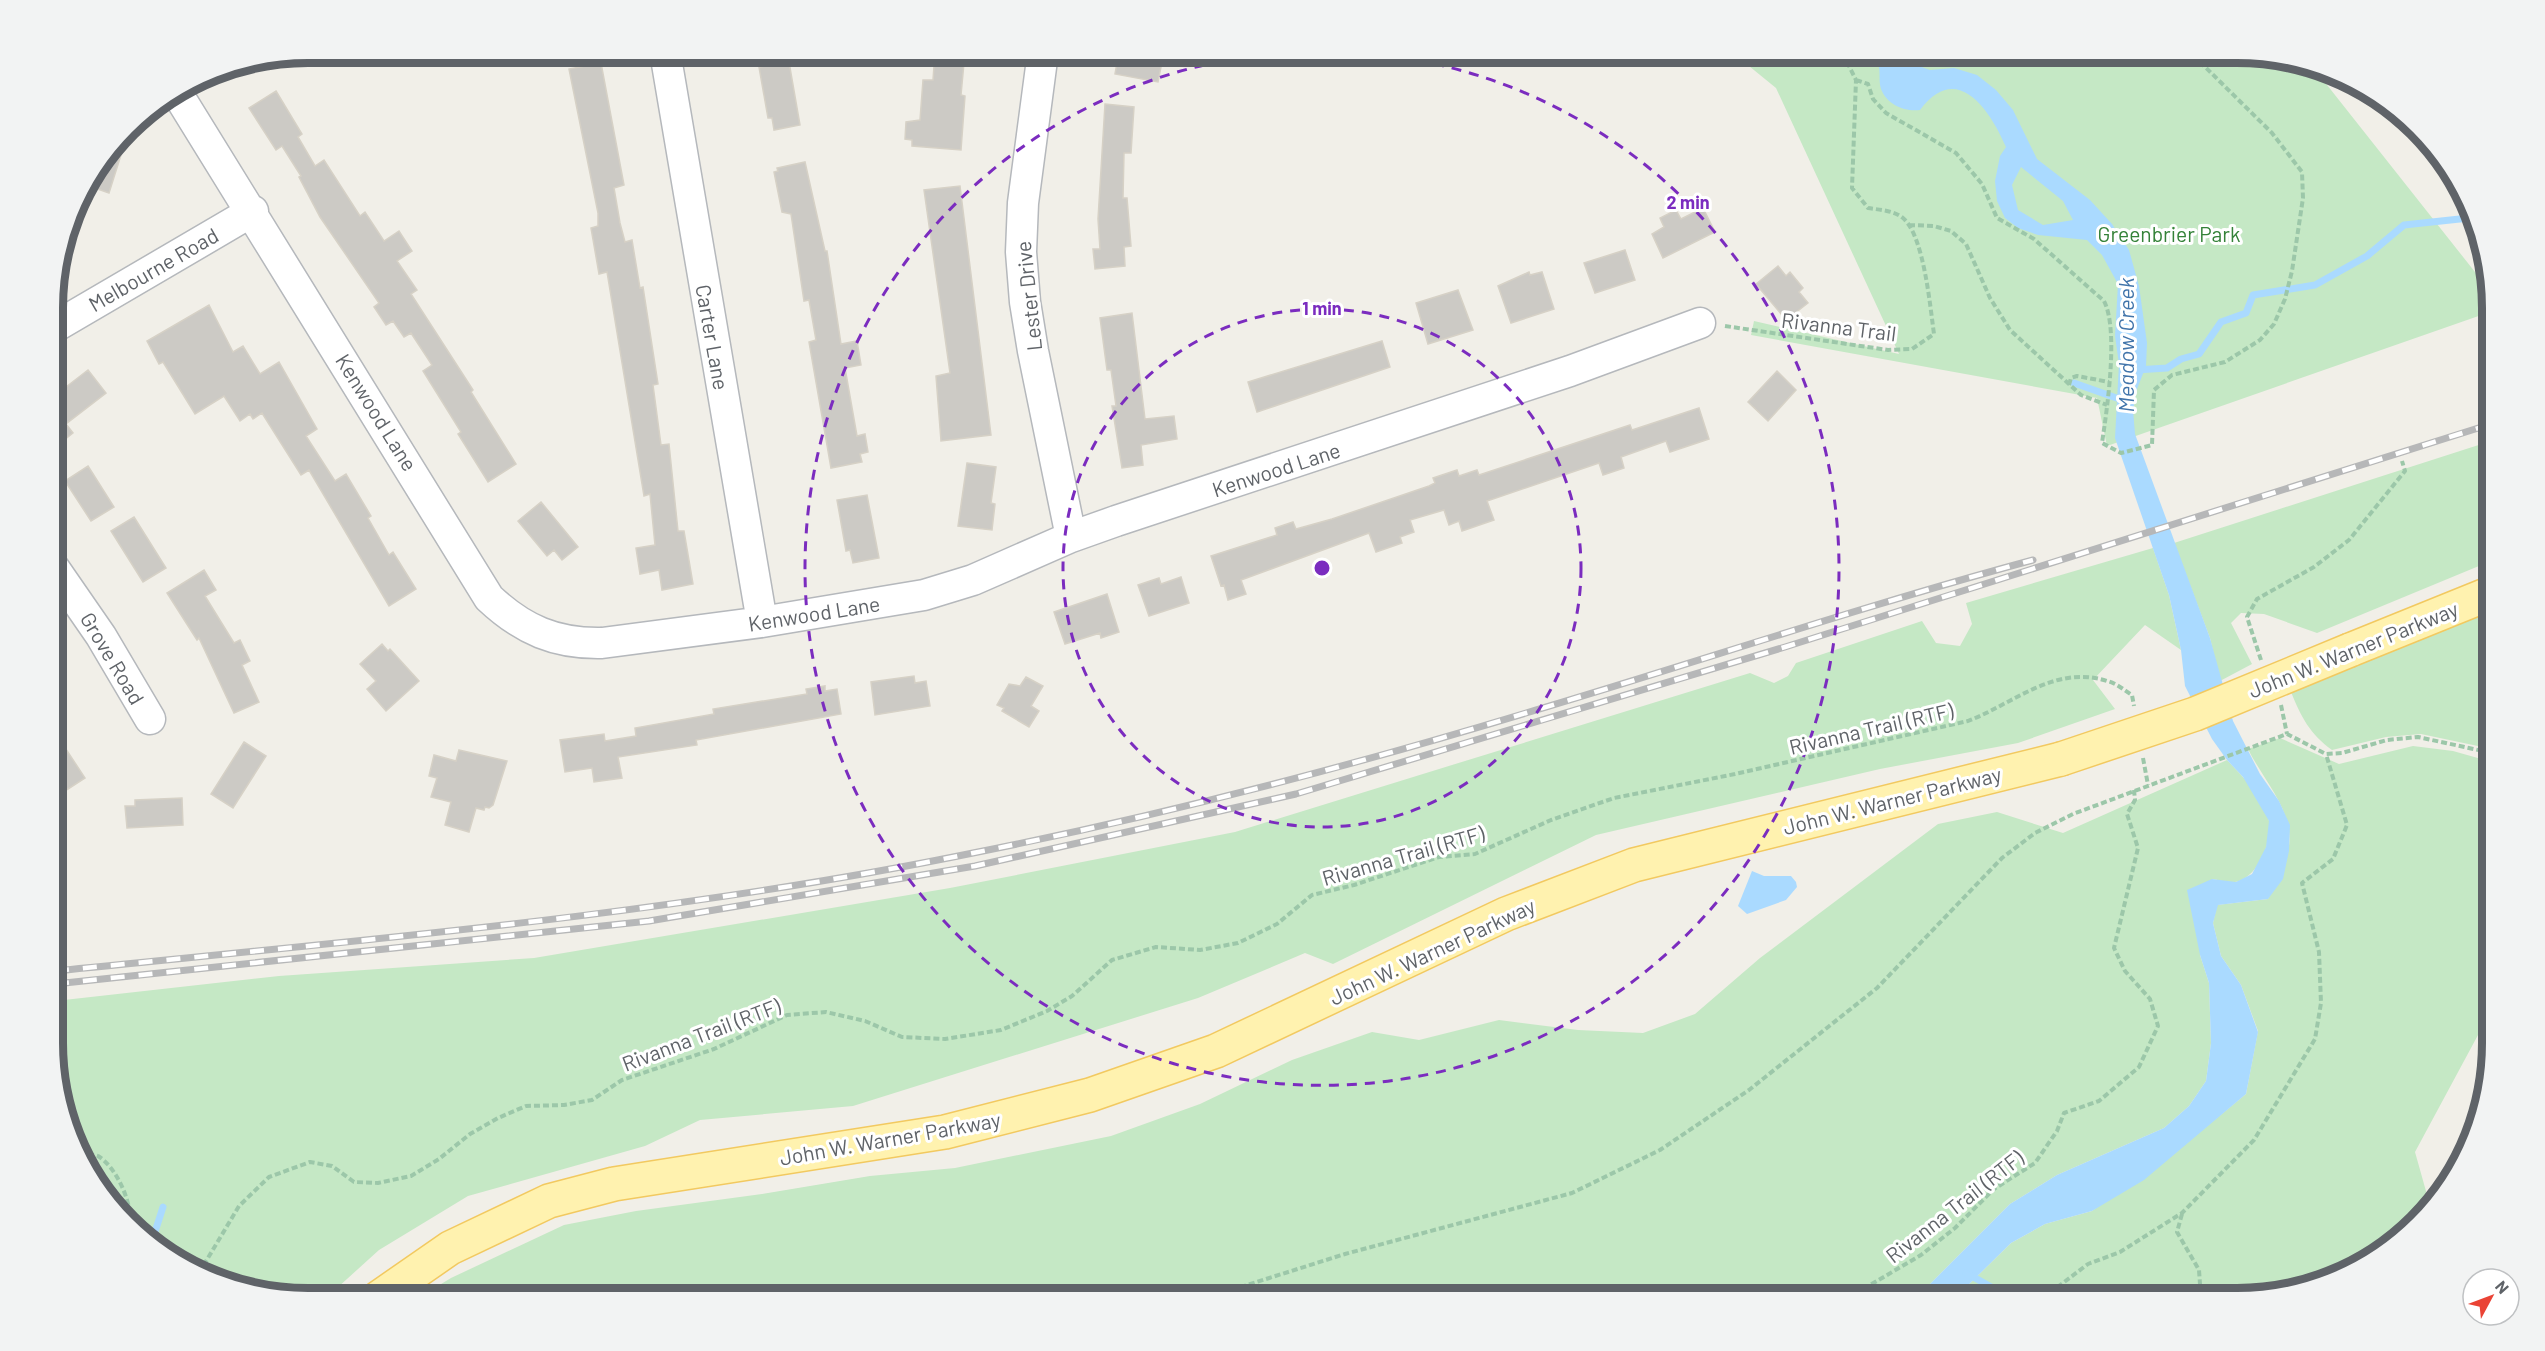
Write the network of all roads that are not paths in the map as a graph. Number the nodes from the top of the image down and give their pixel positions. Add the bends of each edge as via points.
1 (667, 63) edge
2 (1042, 63) edge
3 (181, 99) edge
4 (253, 212) junction
5 (63, 322) edge
6 (1700, 323) road end
7 (1071, 537) junction
8 (63, 581) edge
9 (2482, 597) edge
10 (762, 622) junction
11 (150, 719) dead end
12 (394, 1288) edge

1 - 10 street, Carter Lane
2 - 7 street, Lester Drive via 1023,202 1021,252 1033,351
3 - 4 street, Kenwood Lane
4 - 5 street, Melbourne Road
4 - 10 street, Kenwood Lane via 489,598 507,615 533,632 577,644
6 - 7 street, Kenwood Lane via 1570,371
7 - 10 street, Kenwood Lane via 973,580 924,595
8 - 11 street, Grove Road
9 - 12 main road, John W. Warner Parkway, bridge via 2195,714 2061,759 1634,865 1506,914 1216,1051 1090,1095 945,1132 614,1184 549,1201 450,1248

